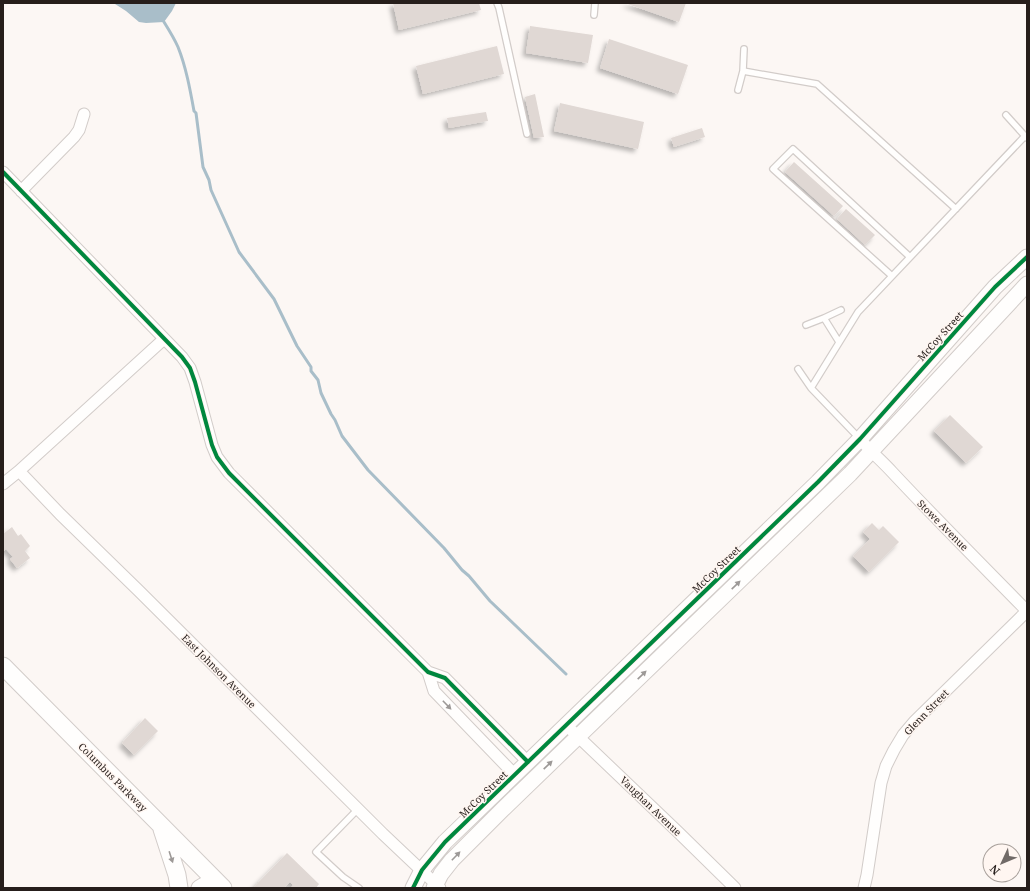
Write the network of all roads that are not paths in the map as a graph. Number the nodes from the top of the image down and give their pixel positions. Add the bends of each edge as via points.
1 (497, 3) edge
2 (595, 3) edge
3 (594, 15) dead end
4 (744, 49) dead end
5 (743, 71) junction
6 (738, 90) dead end
7 (84, 114) dead end
8 (1006, 115) dead end
9 (527, 134) dead end
10 (1026, 137) edge
11 (3, 172) edge
12 (21, 191) junction
13 (956, 209) junction
14 (910, 256) junction
15 (1027, 257) edge
16 (892, 276) junction
17 (1027, 284) edge
18 (841, 310) dead end
19 (824, 318) junction
20 (806, 325) dead end
21 (164, 339) junction
22 (839, 342) junction
23 (798, 369) dead end
24 (811, 388) junction
25 (860, 439) junction
26 (872, 452) junction
27 (19, 471) junction
28 (3, 484) edge
29 (1027, 611) edge
30 (3, 666) edge
31 (428, 672) junction
32 (566, 725) junction
33 (578, 737) junction
34 (528, 762) junction
35 (515, 775) junction
36 (358, 809) junction
37 (161, 827) junction
38 (422, 870) junction
39 (219, 886) edge
40 (436, 886) edge
41 (179, 888) edge
42 (199, 888) edge
43 (359, 888) edge
44 (413, 888) edge
45 (735, 888) edge
46 (864, 888) edge

1 - 9 lane
2 - 3 lane
4 - 5 lane
5 - 6 lane
5 - 13 lane via 817,84
7 - 12 street via 74,137
8 - 10 lane
10 - 13 lane
11 - 12 street
12 - 21 street
13 - 14 lane
14 - 16 lane
14 - 16 lane via 793,149 773,169
15 - 25 street, McCoy Street via 995,287
16 - 22 lane via 858,312
17 - 26 street
18 - 19 lane
19 - 20 lane
19 - 22 lane
21 - 27 street
21 - 31 street via 190,368 216,457
22 - 24 lane
23 - 24 lane
24 - 25 lane
25 - 26 street, Stowe Avenue
25 - 32 street, McCoy Street
26 - 29 street, Stowe Avenue
33 -> 26 street
27 - 28 street
27 - 36 street, East Johnson Avenue
29 - 46 street, Glenn Street via 914,722 894,750 881,782
30 - 37 main road, Columbus Parkway
31 - 34 street via 445,678
31 -> 35 street via 434,691
32 - 33 street, Vaughan Avenue
32 - 34 street, McCoy Street
40 -> 33 street via 441,874 452,860
33 - 45 street, Vaughan Avenue
34 - 35 street, McCoy Street
35 - 38 street, McCoy Street via 445,842
36 - 38 street, East Johnson Avenue
36 - 43 lane via 316,852
37 - 39 main road, Columbus Parkway
37 -> 41 main road
38 - 40 street, East Johnson Avenue
38 - 44 street, McCoy Street
39 - 42 street via 204,885

